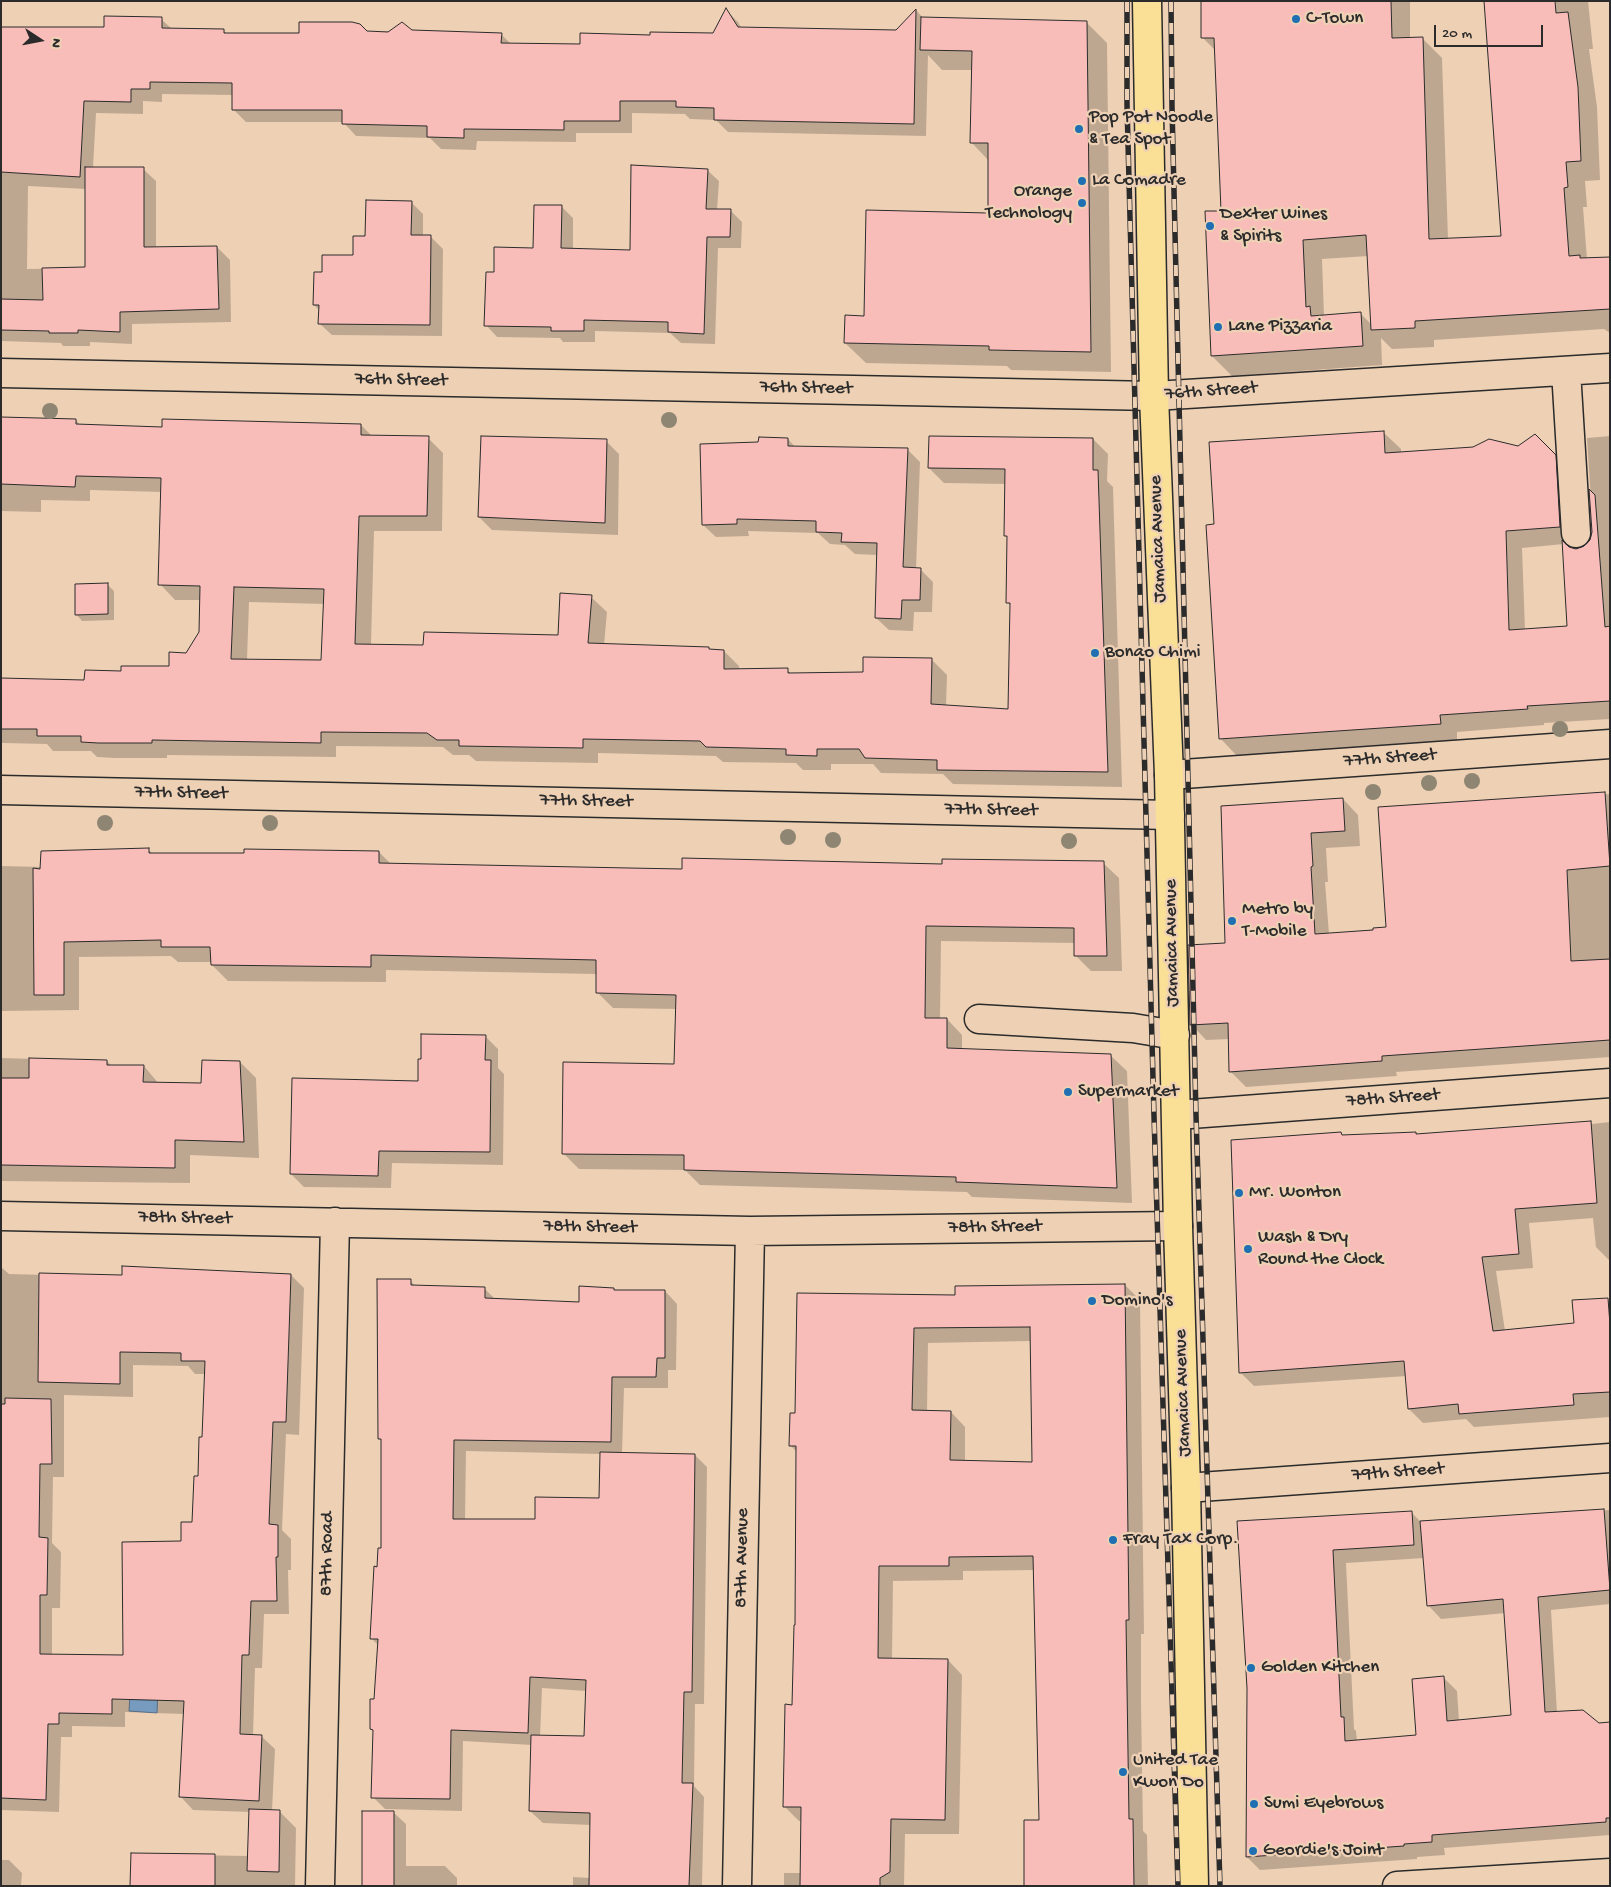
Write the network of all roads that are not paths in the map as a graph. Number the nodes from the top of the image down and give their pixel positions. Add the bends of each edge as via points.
1 (1147, 1) edge
2 (1610, 368) edge
3 (1566, 371) junction
4 (1, 374) edge
5 (1154, 396) junction
6 (1576, 533) dead end
7 (1610, 744) edge
8 (1169, 775) junction
9 (1, 790) edge
10 (1170, 815) junction
11 (979, 1019) dead end
12 (1175, 1035) junction
13 (1610, 1084) edge
14 (1177, 1116) junction
15 (1, 1216) edge
16 (335, 1222) junction
17 (1178, 1226) junction
18 (750, 1231) junction
19 (1610, 1458) edge
20 (1186, 1488) junction
21 (1610, 1873) edge
22 (320, 1886) edge
23 (736, 1886) edge
24 (1194, 1886) edge
25 (1397, 1886) edge

1 - 5 main road, Jamaica Avenue
2 - 3 street, 76th Street
3 - 5 street, 76th Street
3 - 6 street
4 - 5 street, 76th Street
5 - 8 main road, Jamaica Avenue
7 - 8 street, 77th Street
8 - 10 main road, Jamaica Avenue
9 - 10 street, 77th Street
10 - 12 main road, Jamaica Avenue
11 - 12 street via 1133,1028
12 - 14 main road, Jamaica Avenue
13 - 14 street, 78th Street
14 - 17 main road, Jamaica Avenue
15 - 16 street, 78th Street
16 - 18 street, 78th Street
16 - 22 street, 87th Road
17 - 18 street, 78th Street
17 - 20 main road, Jamaica Avenue
18 - 23 street, 87th Avenue
19 - 20 street, 79th Street
20 - 24 main road, Jamaica Avenue
21 - 25 street

